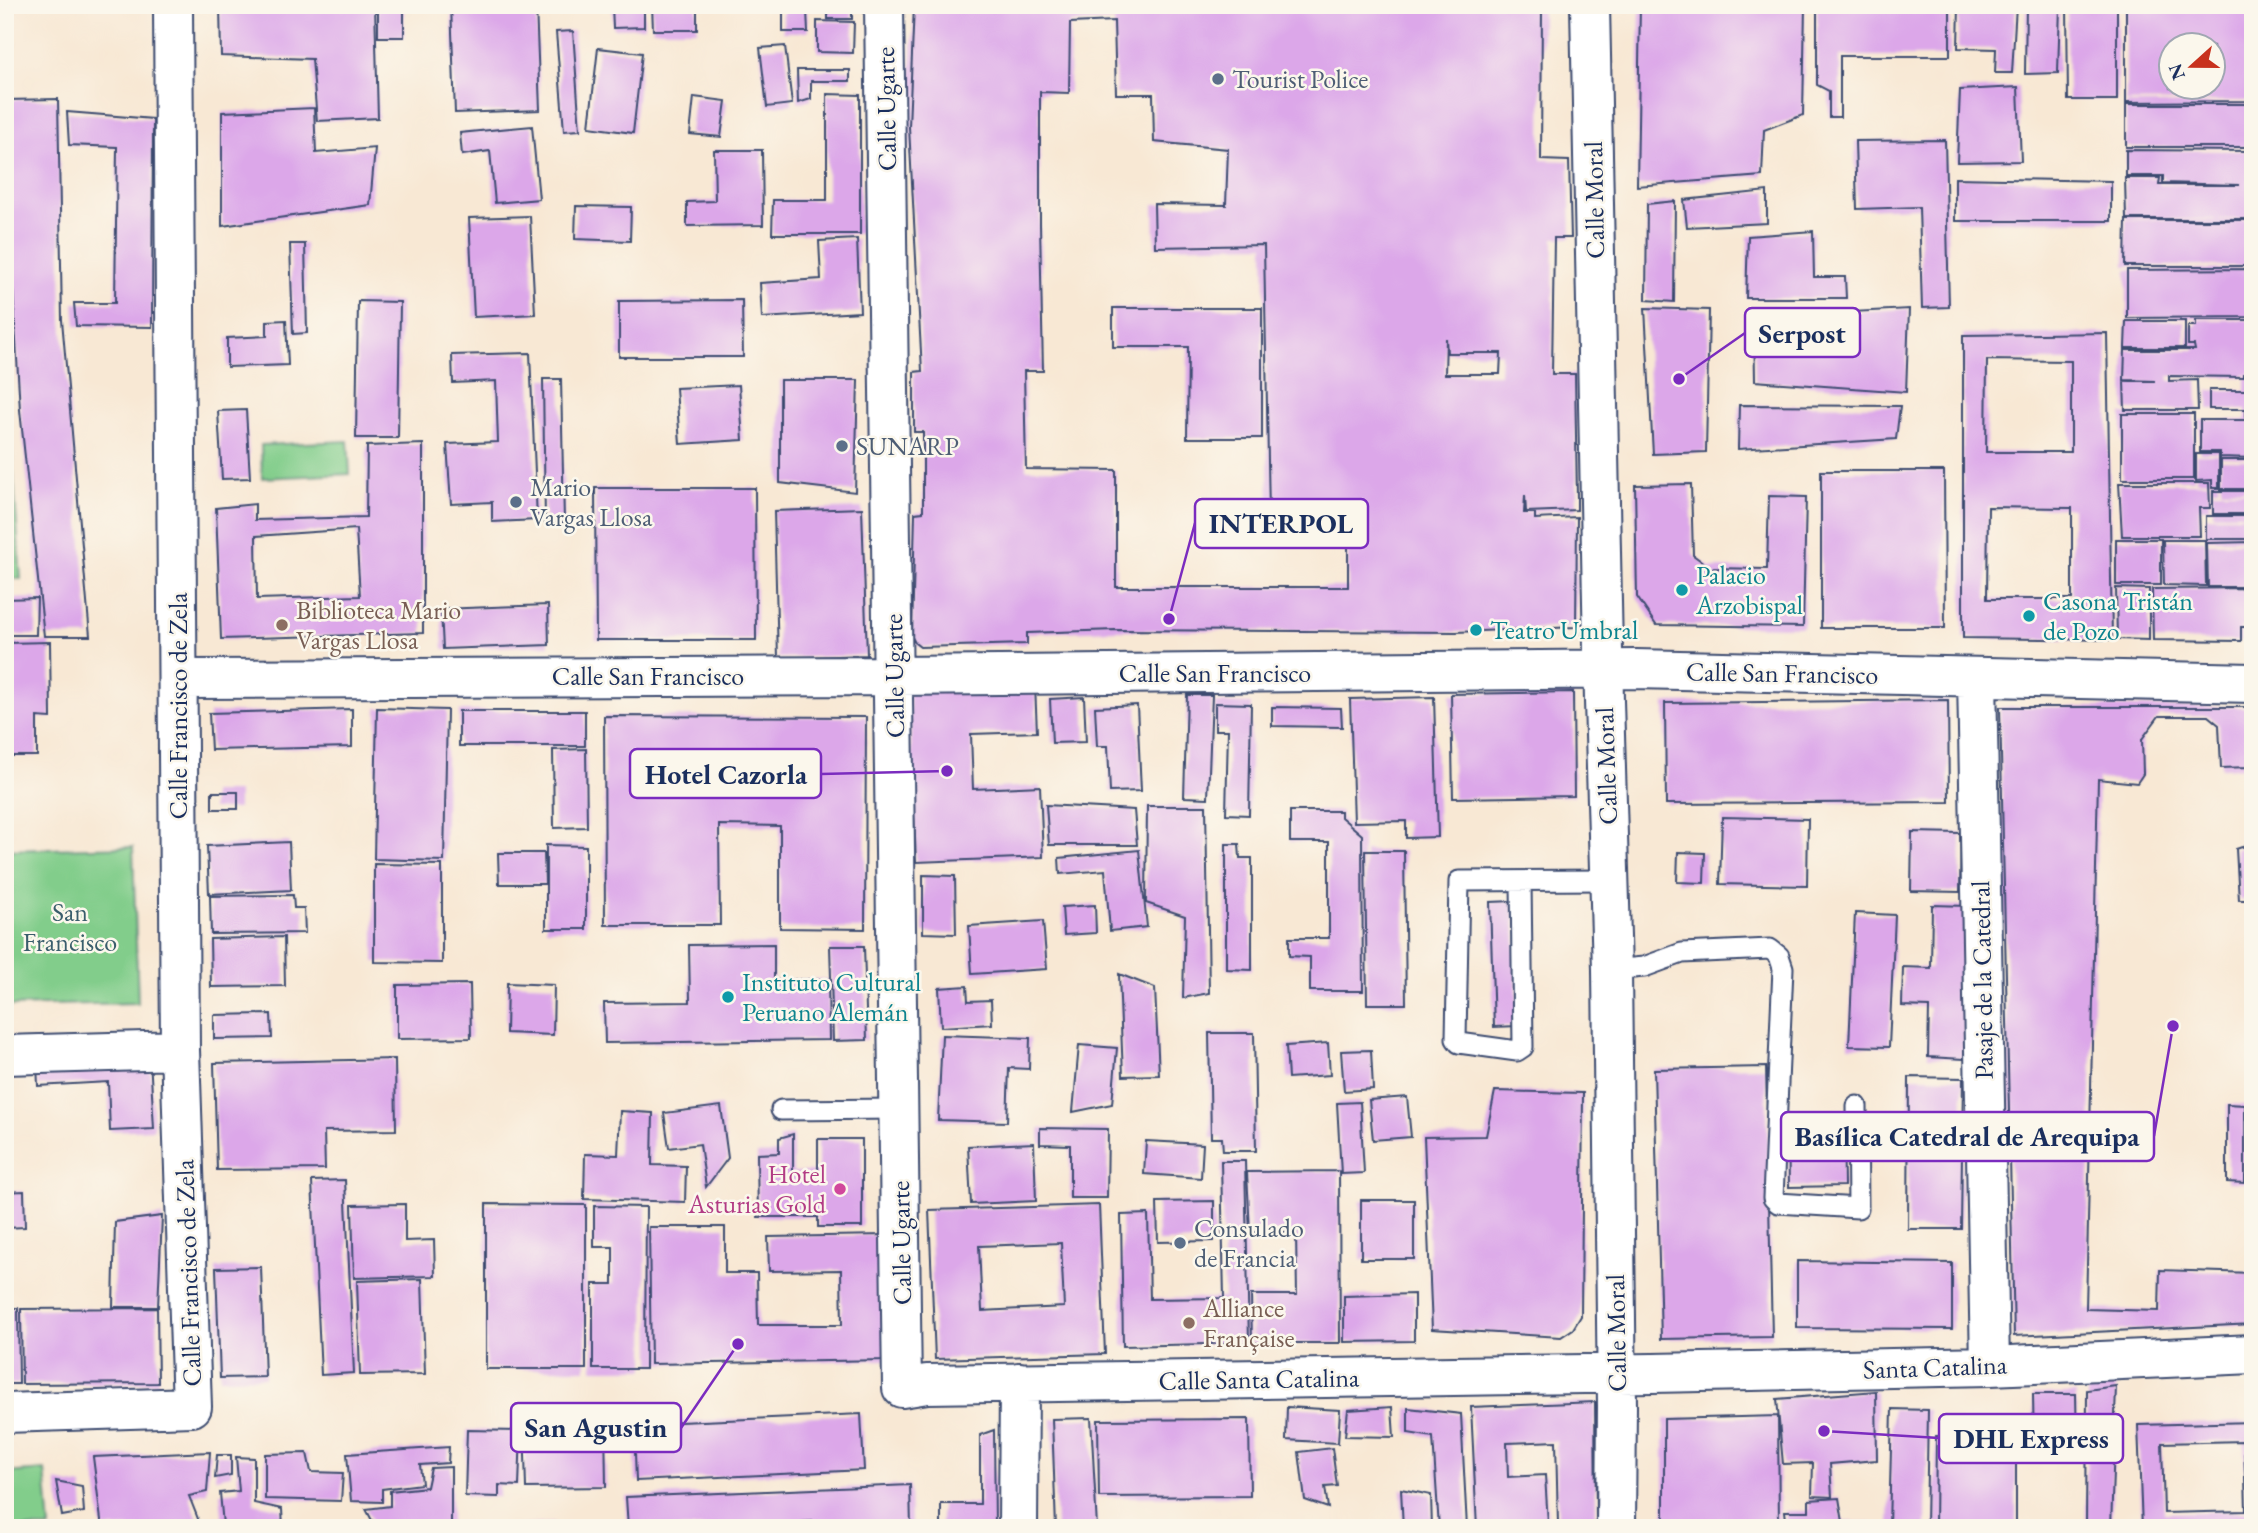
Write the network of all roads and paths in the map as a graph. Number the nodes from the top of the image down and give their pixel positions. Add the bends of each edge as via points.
1 (173, 5) edge
2 (884, 5) edge
3 (1590, 5) edge
4 (1604, 670) junction
5 (894, 676) junction
6 (1977, 677) junction
7 (178, 679) junction
8 (2253, 683) edge
9 (1609, 880) junction
10 (1521, 881) junction
11 (1612, 970) junction
12 (180, 1050) junction
13 (5, 1055) edge
14 (1857, 1106) dead end
15 (900, 1109) junction
16 (781, 1110) dead end
17 (2253, 1354) edge
18 (1990, 1366) junction
19 (1616, 1374) junction
20 (1019, 1382) junction
21 (902, 1388) joint
22 (5, 1413) edge
23 (1018, 1528) edge
24 (1616, 1528) edge

1 - 7 street, Calle Francisco de Zela
2 - 5 street, Calle Ugarte
3 - 4 street, Calle Moral
4 - 5 street, Calle San Francisco
4 - 6 street, Calle San Francisco
4 - 9 street, Calle Moral
5 - 7 street, Calle San Francisco
5 - 15 street, Calle Ugarte
6 - 8 street, Calle San Francisco
6 - 18 street, Pasaje de la Catedral
7 - 12 street, Calle Francisco de Zela
9 - 10 lane
9 - 11 street, Calle Moral
10 - 10 lane via 1458,882 1459,1043 1517,1051 1523,1047
11 - 14 lane via 1644,967 1682,953 1770,949 1779,956 1783,968 1773,1198 1778,1203 1858,1208
11 - 19 street, Calle Moral
12 - 13 street
12 - 22 street, Calle Francisco de Zela via 192,1407
15 - 16 lane
15 - 21 street, Calle Ugarte
17 - 18 street, Santa Catalina
18 - 19 street, Santa Catalina
19 - 20 street, Calle Santa Catalina
19 - 24 street, Calle Moral
20 - 21 street, Calle Santa Catalina
20 - 23 street

